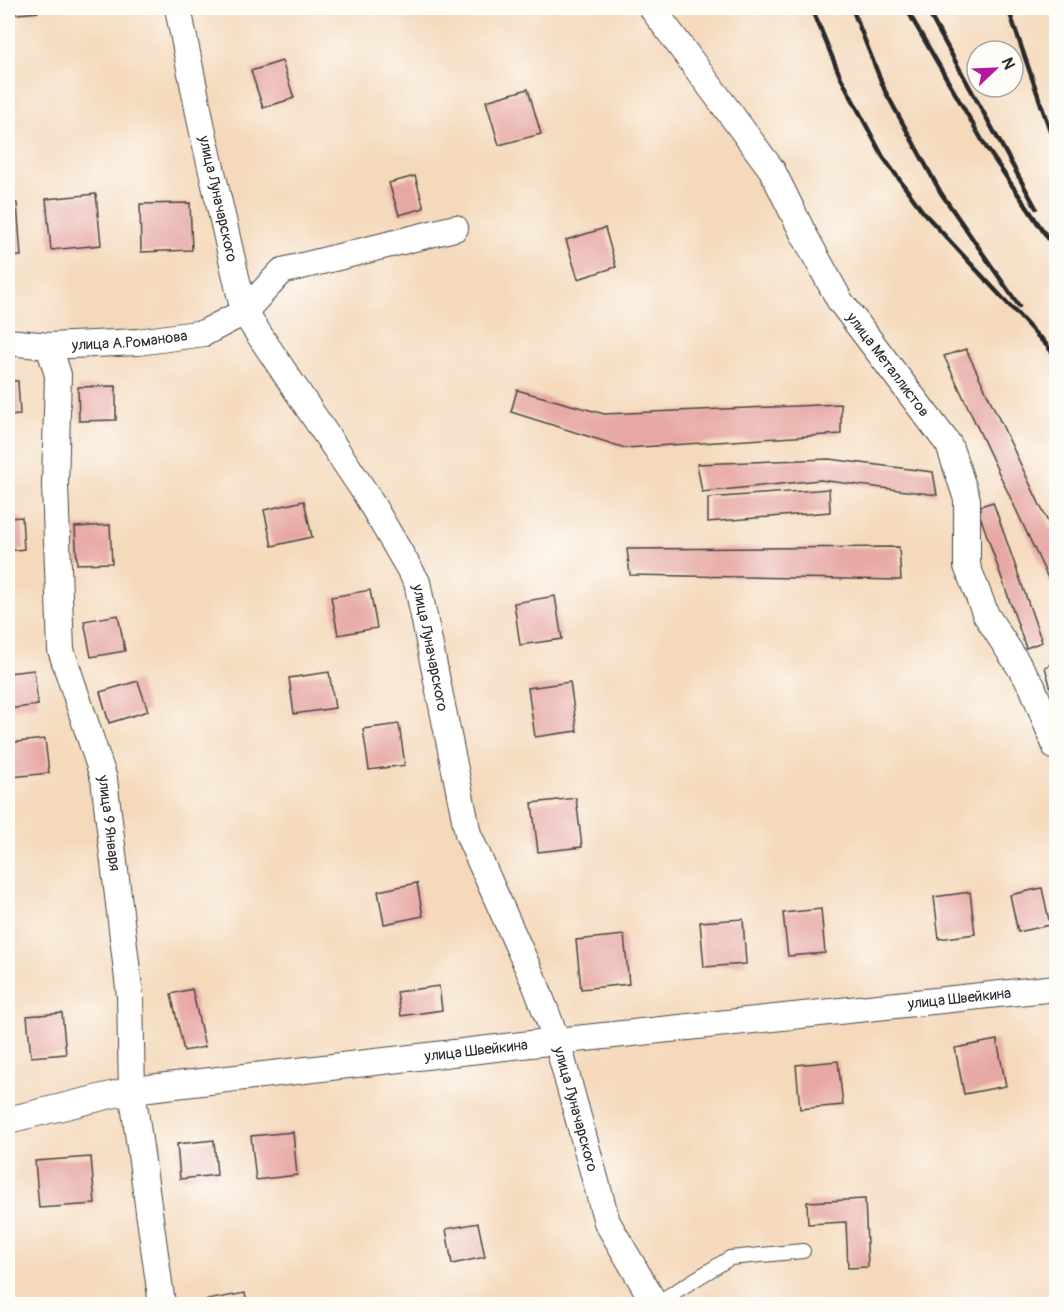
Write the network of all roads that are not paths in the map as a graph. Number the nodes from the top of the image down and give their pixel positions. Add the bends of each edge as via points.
1 (178, 8) edge
2 (652, 8) edge
3 (455, 228) dead end
4 (244, 312) junction
5 (8, 342) edge
6 (49, 346) junction
7 (1056, 747) edge
8 (1056, 988) edge
9 (557, 1041) junction
10 (132, 1090) junction
11 (8, 1120) edge
12 (803, 1251) dead end
13 (655, 1304) edge
14 (162, 1305) edge

1 - 4 street, улица Луначарского
2 - 7 street, улица Металлистов via 772,170 840,301 950,445 967,499 967,566 986,615 1032,686
3 - 4 street, улица А.Романова via 282,271
4 - 6 street, улица А.Романова via 204,333 138,342
4 - 9 street, улица Луначарского via 364,491 417,582 468,834
5 - 6 street, улица А.Романова
6 - 10 street, улица 9 Января via 58,375 55,485 61,650 104,778 130,996
8 - 9 street, улица Швейкина
9 - 10 street, улица Швейкина
9 - 13 street, улица Луначарского via 607,1222
10 - 11 street, улица Швейкина
10 - 14 street, улица 9 Января
12 - 13 lane via 730,1258

